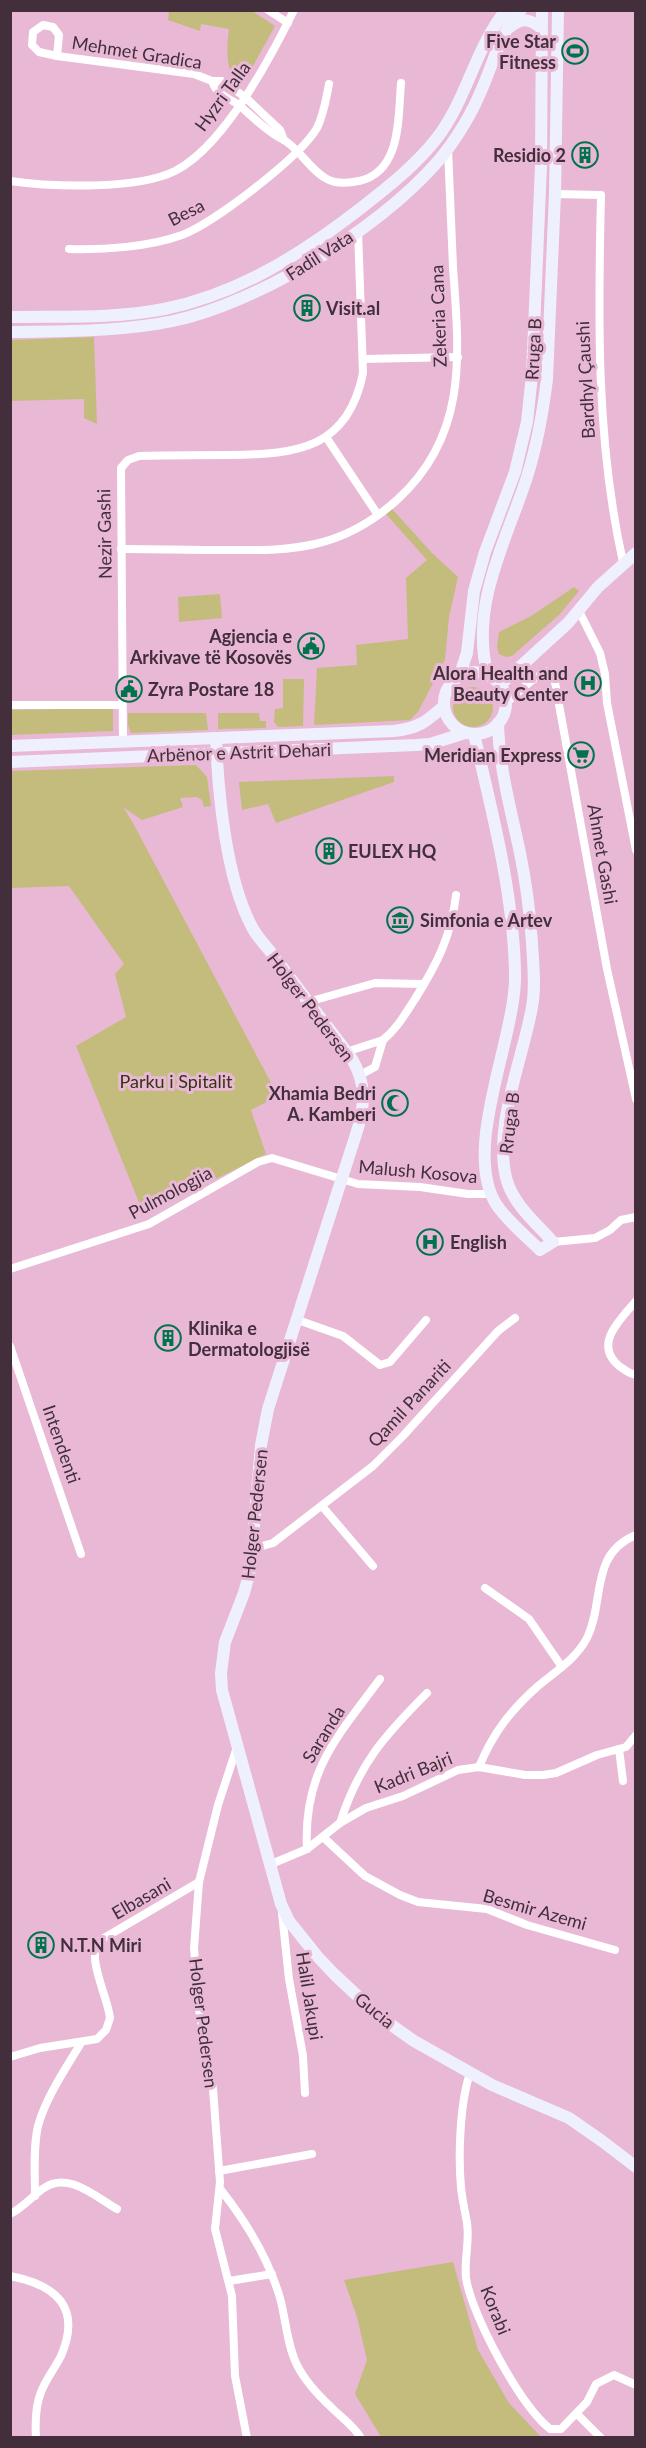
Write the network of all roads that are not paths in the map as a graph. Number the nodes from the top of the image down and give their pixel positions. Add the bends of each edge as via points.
1 (268, 10) edge
2 (294, 10) edge
3 (503, 10) edge
4 (521, 10) edge
5 (542, 10) edge
6 (558, 10) edge
7 (288, 23) junction
8 (541, 28) junction
9 (506, 30) junction
10 (57, 56) dead end
11 (212, 81) junction
12 (401, 83) dead end
13 (329, 84) dead end
14 (245, 97) junction
15 (239, 106) junction
16 (284, 140) junction
17 (448, 149) junction
18 (298, 153) junction
19 (10, 181) edge
20 (555, 194) junction
21 (358, 230) junction
22 (69, 249) dead end
23 (10, 317) edge
24 (10, 332) edge
25 (458, 357) junction
26 (363, 359) junction
27 (326, 437) junction
28 (378, 515) junction
29 (121, 549) junction
30 (636, 553) edge
31 (623, 562) junction
32 (579, 611) junction
33 (488, 676) junction
34 (459, 677) junction
35 (499, 686) junction
36 (505, 704) junction
37 (10, 705) edge
38 (122, 705) junction
39 (444, 706) junction
40 (498, 723) junction
41 (470, 733) junction
42 (216, 738) junction
43 (123, 741) junction
44 (10, 746) edge
45 (216, 753) junction
46 (10, 762) edge
47 (636, 850) edge
48 (456, 895) dead end
49 (424, 984) junction
50 (308, 1002) junction
51 (384, 1040) junction
52 (346, 1052) junction
53 (360, 1075) junction
54 (636, 1099) edge
55 (342, 1179) junction
56 (492, 1194) junction
57 (636, 1216) edge
58 (553, 1242) junction
59 (10, 1269) edge
60 (636, 1301) edge
61 (515, 1318) dead end
62 (296, 1319) junction
63 (426, 1320) dead end
64 (10, 1346) edge
65 (636, 1375) edge
66 (322, 1506) junction
67 (636, 1535) edge
68 (252, 1549) junction
69 (81, 1554) dead end
70 (373, 1566) dead end
71 (485, 1588) dead end
72 (562, 1667) junction
73 (380, 1680) dead end
74 (427, 1693) dead end
75 (636, 1735) edge
76 (237, 1746) junction
77 (619, 1749) junction
78 (479, 1767) junction
79 (623, 1781) dead end
80 (340, 1823) junction
81 (323, 1837) junction
82 (307, 1849) junction
83 (269, 1864) junction
84 (199, 1882) junction
85 (281, 1904) junction
86 (615, 1950) dead end
87 (81, 2043) junction
88 (10, 2057) edge
89 (470, 2073) junction
90 (305, 2093) dead end
91 (312, 2154) dead end
92 (636, 2167) edge
93 (219, 2171) junction
94 (221, 2190) junction
95 (35, 2196) junction
96 (117, 2209) dead end
97 (10, 2214) edge
98 (272, 2274) junction
99 (10, 2276) edge
100 (229, 2280) junction
101 (636, 2385) edge
102 (577, 2414) junction
103 (36, 2438) edge
104 (247, 2438) edge
105 (360, 2438) edge
106 (601, 2438) edge

1 - 7 street
2 - 7 street, Hyzri Talla
3 - 23 main road, Fadil Vata via 457,107 436,140 389,186 291,258 235,286 164,309 99,316
4 - 9 main road, Fadil Vata
5 - 8 main road, Rruga B
6 - 20 main road, Rruga B
7 - 14 street, Hyzri Talla
8 - 9 main road via 533,21 522,20
8 - 34 main road, Rruga B via 541,166 527,422 515,472 474,591 467,653
9 - 17 main road, Fadil Vata via 481,92
10 - 11 street, Mehmet Gradica via 194,74
11 - 14 street, Mehmet Gradica via 222,81
11 - 15 street, Mehmet Gradica via 216,89
12 - 18 street via 395,143 384,165 371,177 334,182 320,175
13 - 18 street, Besa via 320,121
14 - 15 street, Hyzri Talla
14 - 16 street via 280,130
15 - 16 street
15 - 19 street, Hyzri Talla via 192,160 161,177 104,184
16 - 18 street
17 - 21 main road, Fadil Vata via 403,194
17 - 25 street, Zekeria Cana
18 - 22 street, Besa via 185,234 104,248
20 - 31 street, Bardhyl Çaushi via 601,195 601,380 607,462
20 - 33 main road, Rruga B via 544,402 527,477 488,590 483,656
21 - 24 main road, Fadil Vata via 276,282 196,315 112,329
21 - 26 street, Nezir Gashi
25 - 26 street
25 - 28 street, Zekeria Cana via 452,410 439,444 416,480
26 - 27 street, Nezir Gashi via 357,396
27 - 28 street
27 - 29 street, Nezir Gashi via 286,453 145,455 128,460 120,472
28 - 29 street, Zekeria Cana via 339,537 295,548
29 - 38 street, Nezir Gashi
30 - 31 main road
31 - 32 main road
32 - 35 main road
32 - 47 street via 600,653
33 - 34 main road via 474,673
33 - 35 main road
34 - 39 main road via 447,690
35 - 36 main road
36 - 40 main road
36 - 54 street, Ahmet Gashi via 538,674 547,671 554,677 607,969
37 - 38 street
38 - 43 street, Nezir Gashi
39 - 41 main road via 451,723
39 - 42 main road, Arbënor e Astrit Dehari via 425,723 405,730
40 - 41 main road via 487,732
40 - 58 main road, Rruga B via 498,753 521,856 534,972 532,1006 504,1138 504,1162 514,1197
41 - 45 main road, Arbënor e Astrit Dehari via 430,744
41 - 56 main road, Rruga B via 502,859 516,974 486,1139
42 - 43 main road, Arbënor e Astrit Dehari
42 - 45 main road, Holger Pedersen
43 - 44 main road, Arbënor e Astrit Dehari
45 - 46 main road, Arbënor e Astrit Dehari
45 - 50 main road, Holger Pedersen via 226,839 239,897 252,928
48 - 49 street via 450,928 433,973
49 - 50 street via 375,983
49 - 51 street
50 - 52 main road, Holger Pedersen
51 - 52 street
51 - 53 street via 375,1067
52 - 53 main road, Holger Pedersen
53 - 55 main road, Holger Pedersen via 363,1109
55 - 56 street, Malush Kosova via 358,1184
55 - 59 street, Pulmologjia via 283,1160 266,1159 149,1224
55 - 62 main road, Holger Pedersen
56 - 58 main road, Rruga B via 496,1204 540,1250
57 - 58 street via 621,1220 595,1238
60 - 65 street via 610,1332 608,1344 616,1362 630,1375
61 - 66 street, Qamil Panariti via 498,1331 373,1466
62 - 63 street via 343,1336 380,1365 390,1362
62 - 68 main road, Holger Pedersen via 264,1426
64 - 69 street, Intendenti
66 - 68 street, Qamil Panariti via 273,1543
66 - 70 street
67 - 72 street via 621,1542 607,1560 587,1638
68 - 76 main road, Holger Pedersen via 244,1593 225,1642 221,1673
71 - 72 street via 529,1619
72 - 78 street via 509,1714 496,1730
73 - 82 street, Saranda via 319,1767 308,1808
74 - 80 street, Kadri Bajri via 365,1764
75 - 77 street, Kadri Bajri via 632,1743
76 - 83 main road, Gucia
76 - 84 street, Holger Pedersen
77 - 78 street, Kadri Bajri via 543,1775
77 - 79 street
78 - 80 street, Kadri Bajri via 458,1770 366,1808
80 - 81 street, Kadri Bajri
81 - 82 street, Kadri Bajri
81 - 86 street, Besmir Azemi via 365,1876 418,1902 487,1909 527,1925
82 - 83 street, Kadri Bajri
83 - 85 main road, Gucia
84 - 87 street, Elbasani via 95,1946 94,1958 110,2012 109,2023 97,2039
84 - 93 street, Holger Pedersen via 194,1948 199,2010 213,2089
85 - 89 main road, Gucia via 299,1935 357,1996 414,2041
85 - 90 street, Halil Jakupi
87 - 88 street via 40,2048
87 - 95 street via 38,2125
89 - 92 main road, Gucia via 568,2118
89 - 102 street, Korabi via 463,2096 460,2176 470,2292 499,2359 544,2425 555,2431
91 - 93 street
93 - 94 street, Holger Pedersen
94 - 98 street via 252,2231
94 - 100 street, Holger Pedersen via 215,2229
95 - 96 street via 53,2183 70,2182
95 - 97 street
98 - 100 street
98 - 105 street via 297,2364 316,2391
99 - 103 street via 47,2287 57,2295 67,2315 65,2342 37,2408
100 - 104 street, Holger Pedersen via 235,2376
101 - 102 street, Korabi via 614,2375 596,2384
102 - 106 street

